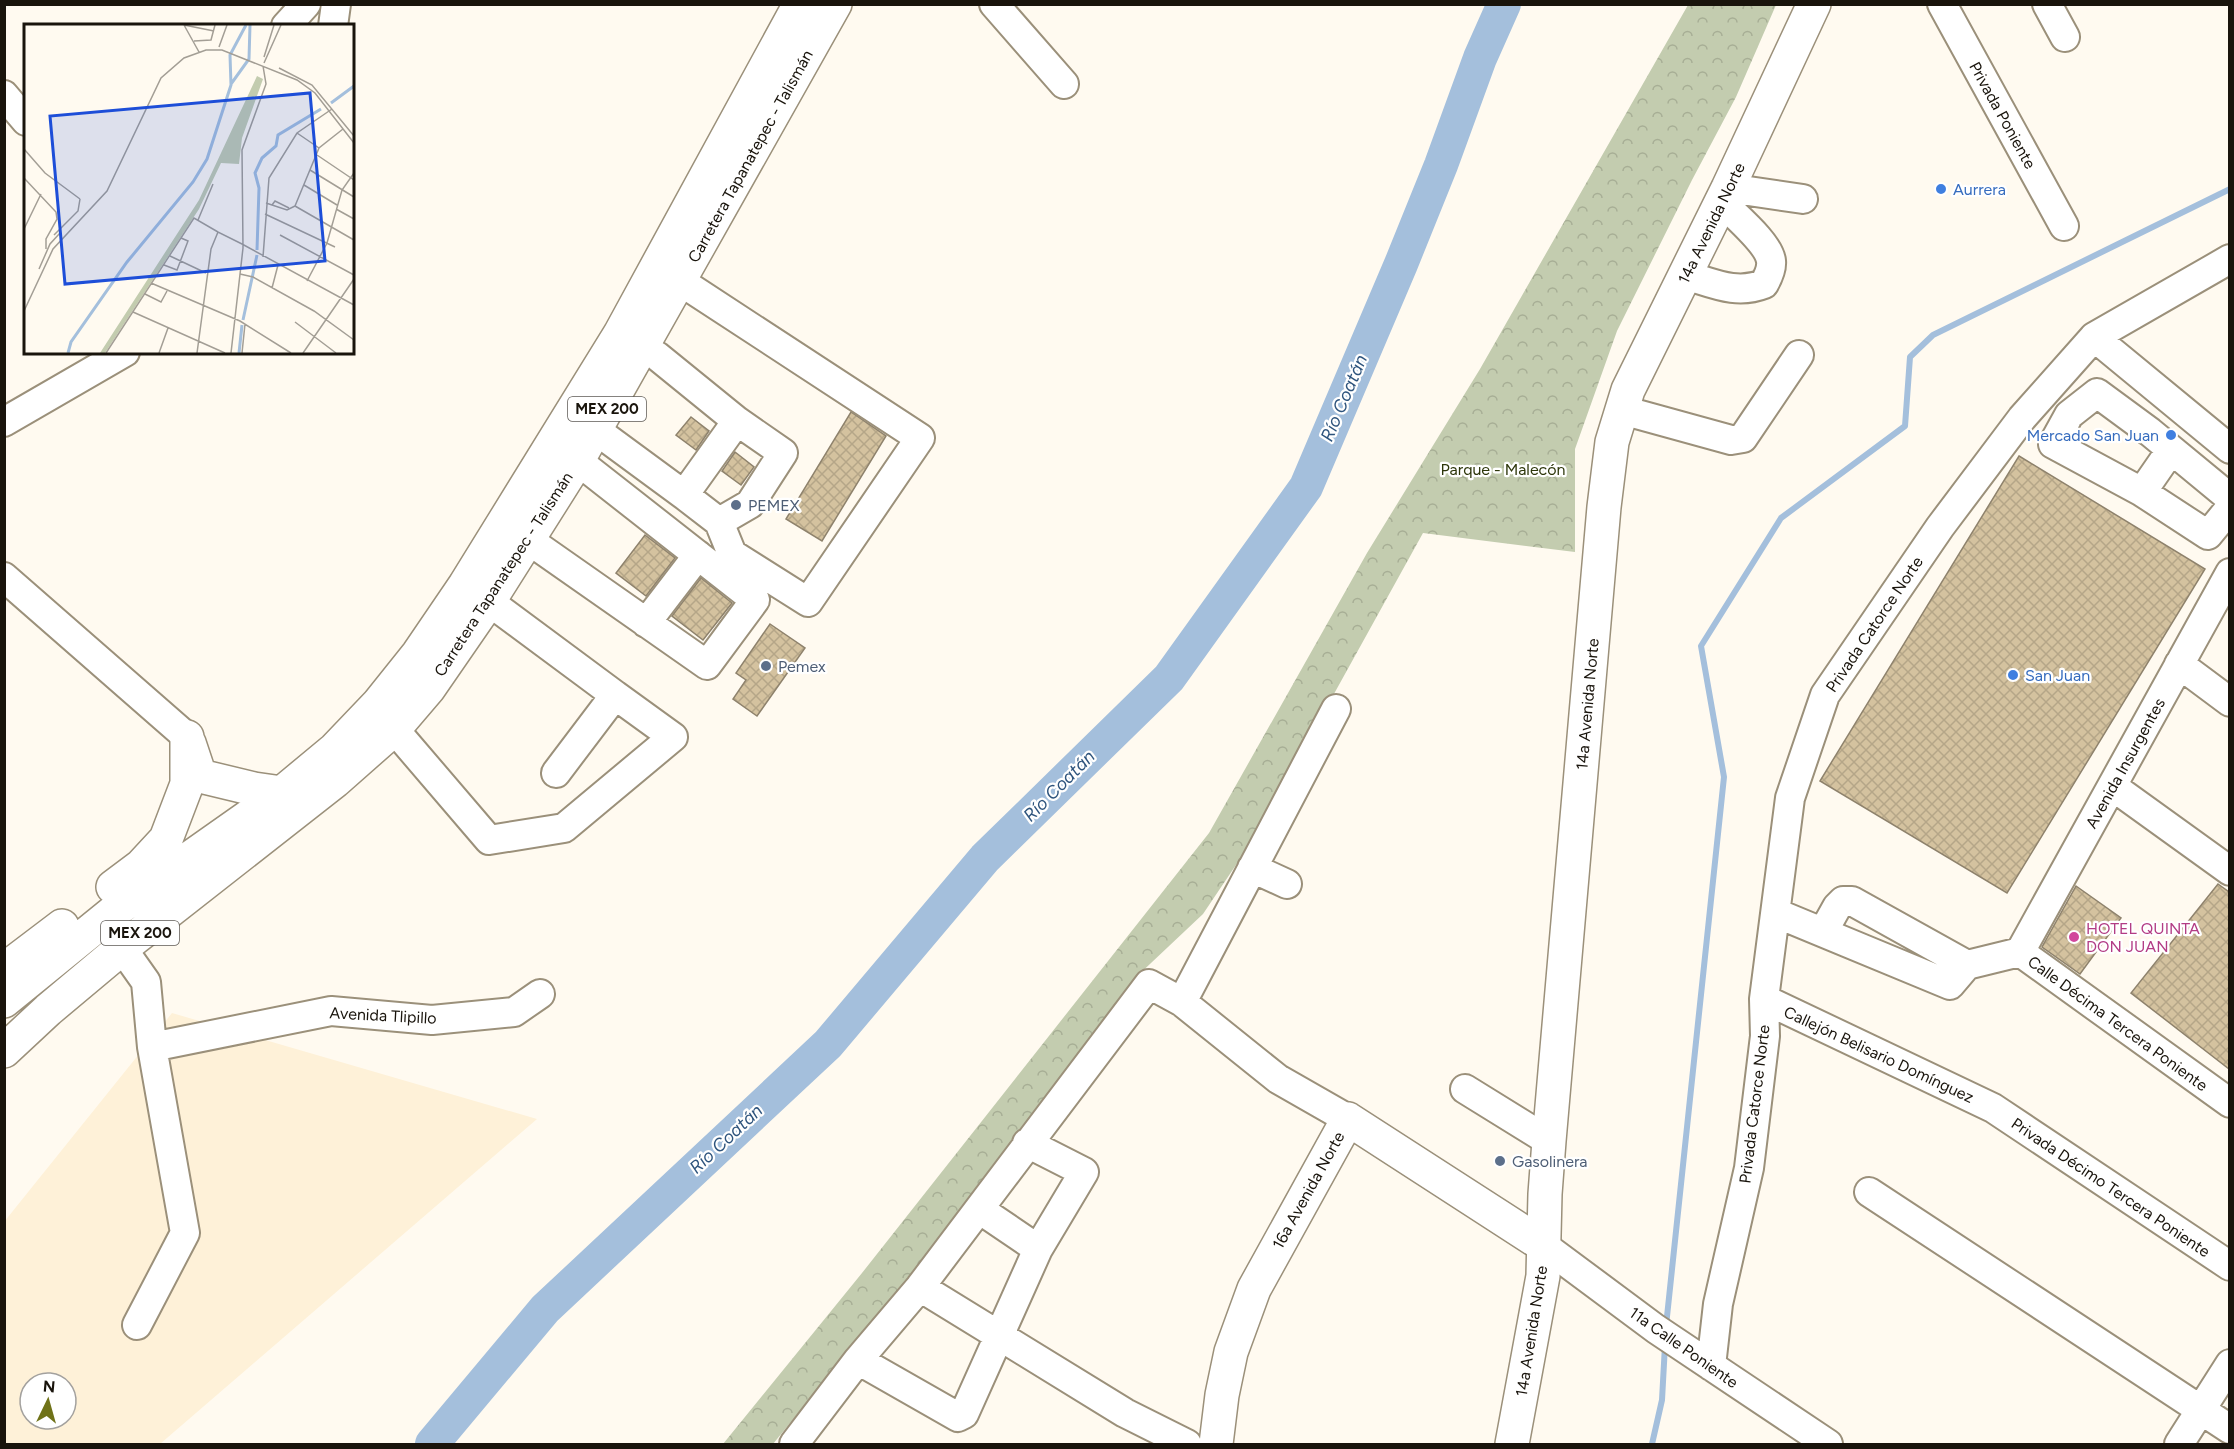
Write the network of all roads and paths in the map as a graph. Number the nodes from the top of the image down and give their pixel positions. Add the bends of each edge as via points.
1 (306, 4) edge
2 (336, 4) edge
3 (800, 4) edge
4 (835, 4) edge
5 (994, 4) edge
6 (1814, 4) edge
7 (1942, 4) edge
8 (2047, 4) edge
9 (287, 24) edge
10 (333, 24) edge
11 (2065, 37) dead end
12 (1064, 84) dead end
13 (4, 95) edge
14 (24, 119) edge
15 (1725, 195) junction
16 (1803, 199) dead end
17 (2064, 226) dead end
18 (2229, 259) edge
19 (668, 273) junction
20 (1685, 275) junction
21 (2094, 337) junction
22 (631, 341) junction
23 (121, 354) edge
24 (1799, 355) dead end
25 (2035, 404) junction
26 (1622, 410) junction
27 (2069, 415) junction
28 (583, 421) junction
29 (737, 421) junction
30 (4, 422) edge
31 (2229, 449) edge
32 (2171, 450) junction
33 (566, 451) junction
34 (2229, 457) edge
35 (2206, 481) junction
36 (2142, 492) junction
37 (684, 495) junction
38 (2229, 498) edge
39 (2229, 508) edge
40 (718, 522) junction
41 (516, 531) junction
42 (698, 555) junction
43 (2229, 573) edge
44 (4, 577) edge
45 (477, 593) junction
46 (646, 623) junction
47 (2180, 664) junction
48 (615, 695) junction
49 (2229, 702) edge
50 (1336, 709) dead end
51 (394, 729) junction
52 (187, 737) junction
53 (335, 765) junction
54 (556, 773) dead end
55 (2112, 786) junction
56 (282, 808) junction
57 (1252, 868) junction
58 (2229, 871) edge
59 (1287, 884) dead end
60 (1776, 913) junction
61 (1823, 932) junction
62 (122, 948) junction
63 (2020, 952) junction
64 (1968, 965) junction
65 (4, 970) edge
66 (540, 994) dead end
67 (1764, 999) junction
68 (4, 1001) edge
69 (1182, 1002) junction
70 (152, 1047) junction
71 (4, 1051) edge
72 (1465, 1089) dead end
73 (2229, 1103) edge
74 (1994, 1108) joint
75 (1348, 1119) junction
76 (1549, 1141) junction
77 (1028, 1143) junction
78 (1869, 1192) dead end
79 (1545, 1194) junction
80 (979, 1209) junction
81 (1495, 1212) junction
82 (1543, 1245) junction
83 (1038, 1249) junction
84 (2229, 1266) edge
85 (920, 1287) junction
86 (137, 1325) dead end
87 (997, 1337) junction
88 (858, 1360) junction
89 (2229, 1364) edge
90 (1711, 1366) junction
91 (2202, 1411) junction
92 (2229, 1429) edge
93 (799, 1443) edge
94 (1187, 1444) edge
95 (1216, 1444) edge
96 (1512, 1444) edge
97 (1828, 1444) edge
98 (2179, 1444) edge

1 - 9 street
2 - 10 street
3 - 19 main road, Carretera Tapanatepec - Talismán / MEX 200
4 - 19 main road, Carretera Tapanatepec - Talismán / MEX 200
5 - 12 street
6 - 15 main road, 14a Avenida Norte
7 - 17 street, Privada Poniente
8 - 11 street
13 - 14 street
15 - 16 street
15 - 20 main road, 14a Avenida Norte
15 - 20 street via 1771,260 1764,284 1750,289 1729,288
18 - 21 street, Privada Catorce Norte
19 - 22 main road, Carretera Tapanatepec - Talismán / MEX 200
19 - 40 street via 920,438 808,602 732,554
20 - 26 main road, 14a Avenida Norte
21 - 25 street, Privada Catorce Norte
21 - 31 street
22 - 28 main road, Carretera Tapanatepec - Talismán / MEX 200
22 - 29 street via 657,356
23 - 30 street
24 - 26 street via 1743,438 1731,440
25 - 27 street
25 - 60 street, Privada Catorce Norte via 1940,527 1825,694 1790,798
26 - 76 main road, 14a Avenida Norte via 1612,442 1604,507
27 - 32 street via 2097,393
27 - 36 street via 2053,444
28 - 33 main road, Carretera Tapanatepec - Talismán / MEX 200
28 - 37 street
29 - 37 street
29 - 40 street via 783,453 750,504
32 - 35 street
32 - 36 street
33 - 41 main road, Carretera Tapanatepec - Talismán / MEX 200
33 - 42 street
34 - 35 street
35 - 38 street
36 - 39 street via 2208,535
37 - 40 street
41 - 45 main road, Carretera Tapanatepec - Talismán / MEX 200
41 - 46 street
42 - 46 street
42 - 46 street via 755,600 707,665
43 - 47 street, Avenida Insurgentes
44 - 52 street
45 - 48 street
45 - 51 main road, Carretera Tapanatepec - Talismán / MEX 200 via 435,680
45 - 53 main road, Carretera Tapanatepec - Talismán / MEX 200 via 418,654
47 - 49 street
47 - 55 street, Avenida Insurgentes
48 - 51 street via 673,737 564,828 489,840
48 - 54 street
50 - 57 street
51 - 53 main road, Carretera Tapanatepec - Talismán / MEX 200
52 - 56 main road via 200,776
52 - 65 main road via 187,784 166,839 141,866
53 - 56 main road, Carretera Tapanatepec - Talismán / MEX 200
55 - 58 street
55 - 63 street, Avenida Insurgentes
56 - 62 main road, Carretera Tapanatepec - Talismán / MEX 200
56 - 68 main road, Carretera Tapanatepec - Talismán / MEX 200 via 116,910
57 - 59 street
57 - 69 street
60 - 61 street, Calle Décima Tercera Poniente
60 - 67 street, Privada Catorce Norte
61 - 64 street, Calle Décima Tercera Poniente via 1950,985
61 - 64 street via 1837,907 1843,901 1852,901
62 - 70 street via 146,982
62 - 71 main road, Carretera Tapanatepec - Talismán / MEX 200
63 - 64 street, Calle Décima Tercera Poniente
63 - 73 street, Calle Décima Tercera Poniente
66 - 70 street, Avenida Tlipillo via 514,1012 432,1020 331,1011
67 - 74 street, Callejón Belisario Domínguez
67 - 90 street, Privada Catorce Norte via 1765,1036 1749,1168 1718,1304
69 - 75 street via 1278,1079
69 - 77 street via 1149,984
70 - 86 street via 185,1233
72 - 76 street
74 - 84 street, Privada Décimo Tercera Poniente
75 - 81 main road, 16a Avenida Norte
75 - 95 main road, 16a Avenida Norte via 1254,1289 1231,1352
76 - 79 main road, 14a Avenida Norte
77 - 80 street
77 - 83 street via 1084,1172
78 - 91 street
79 - 81 main road
79 - 82 main road, 14a Avenida Norte
80 - 83 street
80 - 85 street
81 - 82 main road, 16a Avenida Norte
82 - 90 street, 11a Calle Poniente
82 - 96 main road, 14a Avenida Norte via 1543,1276
83 - 87 street
85 - 87 street
85 - 88 street
87 - 88 street via 964,1414 958,1417
87 - 94 street via 1125,1413
88 - 93 street
89 - 91 street
90 - 97 street, 11a Calle Poniente
91 - 92 street
91 - 98 street

